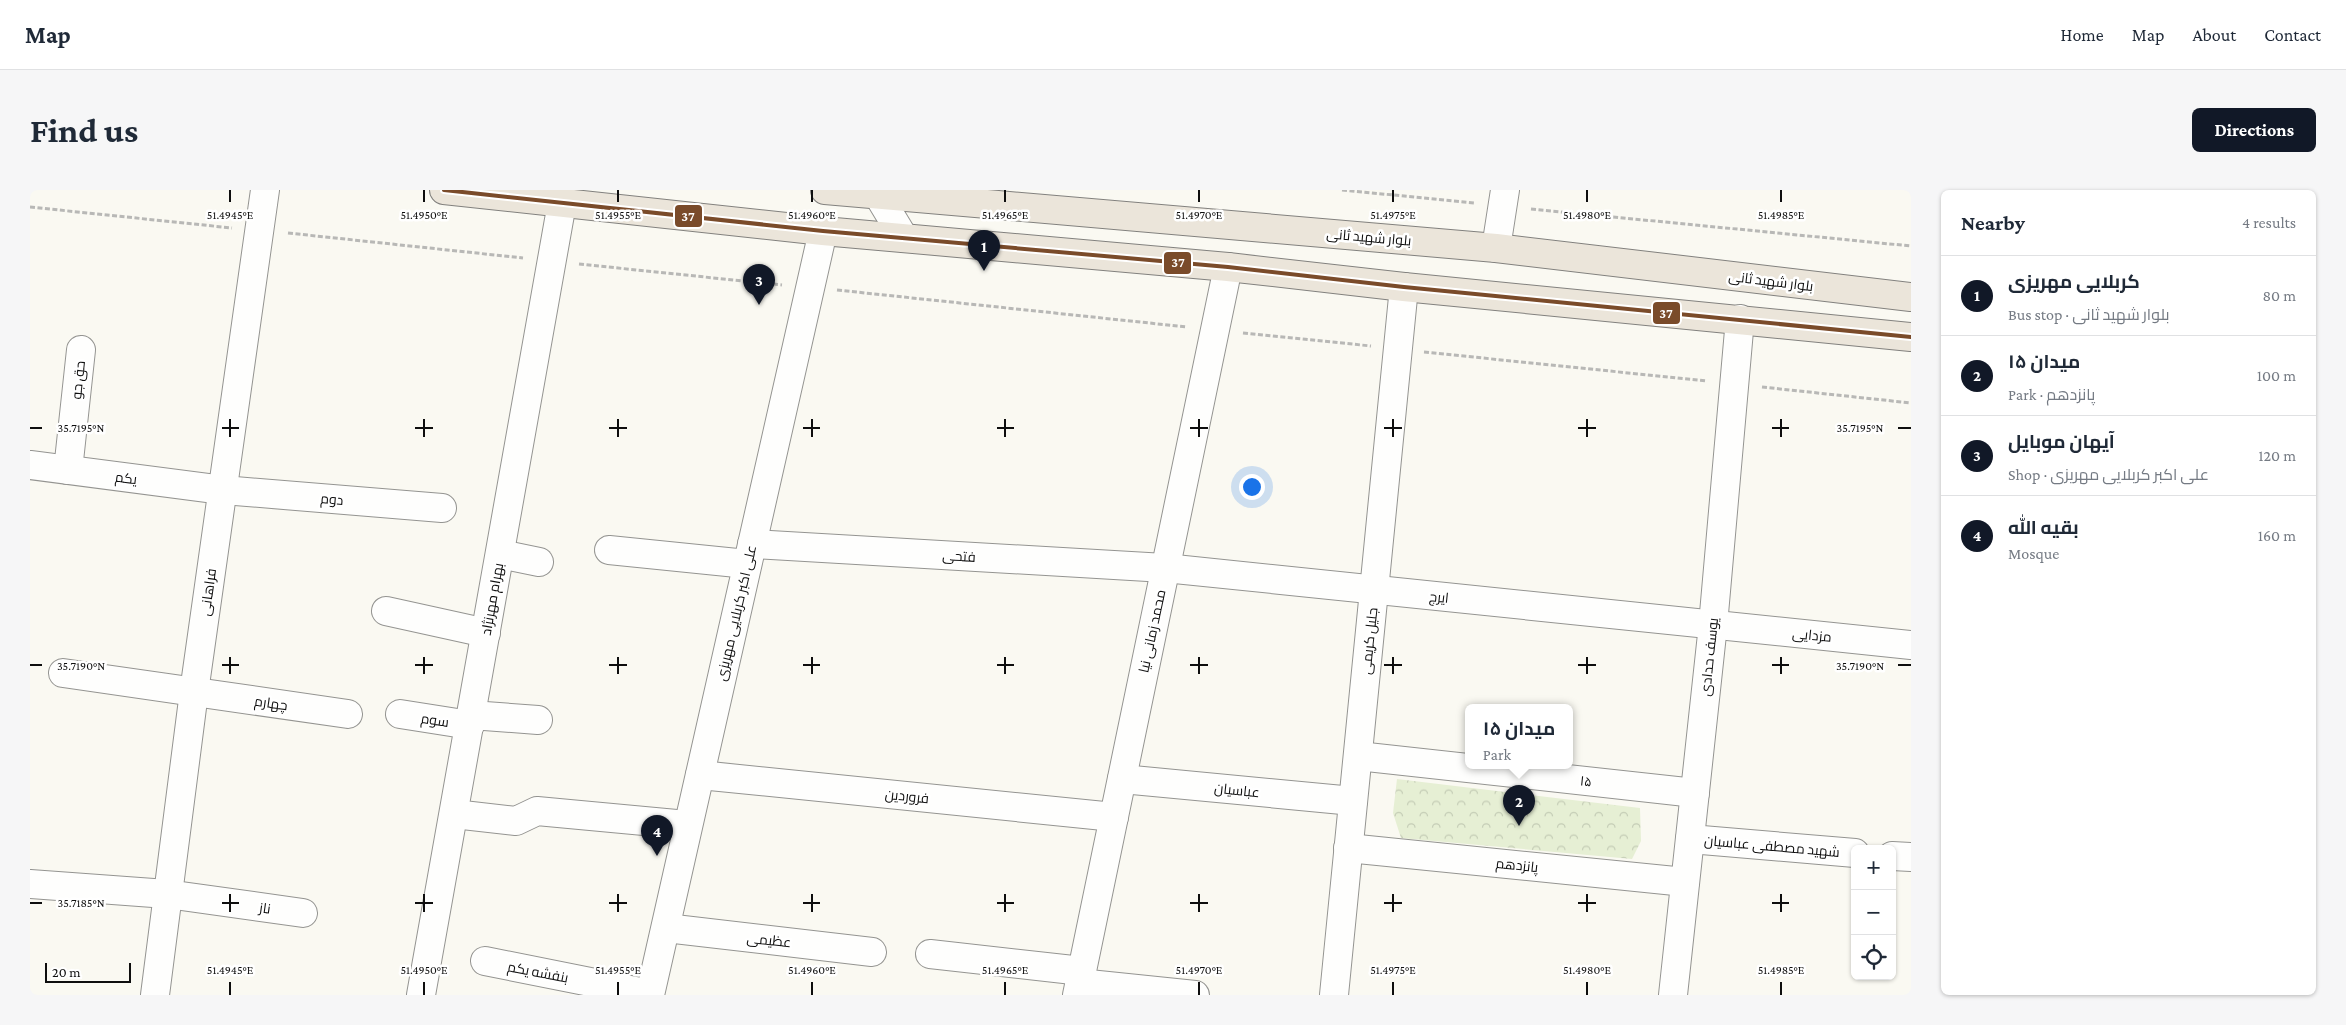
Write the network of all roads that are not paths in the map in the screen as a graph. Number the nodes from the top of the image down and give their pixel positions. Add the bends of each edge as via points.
1 (265, 190) edge
2 (444, 190) edge
3 (825, 190) edge
4 (878, 192) edge
5 (906, 194) edge
6 (1504, 198) edge
7 (562, 203) junction
8 (822, 231) junction
9 (904, 238) junction
10 (1496, 248) junction
11 (1228, 267) junction
12 (1665, 268) junction
13 (1404, 287) junction
14 (1911, 297) edge
15 (1663, 312) junction
16 (1740, 319) junction
17 (1911, 337) edge
18 (81, 350) dead end
19 (30, 465) edge
20 (68, 470) junction
21 (223, 490) junction
22 (442, 508) dead end
23 (609, 550) dead end
24 (500, 554) junction
25 (750, 554) junction
26 (539, 562) dead end
27 (1165, 568) junction
28 (1374, 590) junction
29 (386, 611) dead end
30 (1713, 624) junction
31 (486, 633) junction
32 (1911, 645) edge
33 (63, 673) dead end
34 (194, 692) junction
35 (348, 714) dead end
36 (400, 714) dead end
37 (471, 720) junction
38 (538, 720) dead end
39 (1358, 756) junction
40 (1465, 768) edge
41 (1476, 769) edge
42 (700, 775) junction
43 (1122, 778) junction
44 (1694, 793) junction
45 (1353, 801) junction
46 (454, 814) junction
47 (1114, 816) junction
48 (687, 825) junction
49 (1690, 839) junction
50 (1348, 848) junction
51 (1851, 853) edge
52 (1896, 856) edge
53 (1911, 857) edge
54 (1685, 882) junction
55 (30, 884) edge
56 (167, 894) junction
57 (303, 913) dead end
58 (666, 928) junction
59 (872, 952) dead end
60 (930, 954) dead end
61 (485, 961) dead end
62 (1080, 983) edge
63 (155, 995) edge
64 (421, 995) edge
65 (650, 995) edge
66 (1195, 995) edge
67 (1334, 995) edge
68 (1673, 995) edge

1 - 21 street, فراهانی
2 - 7 main road
3 - 4 main road, بلوار شهید ثانی
4 - 5 main road, بلوار شهید ثانی
4 - 9 street
5 - 9 main road
5 - 10 main road, بلوار شهید ثانی
6 - 10 street
7 - 8 main road
7 - 24 street, بهرام مهرنژاد
8 - 9 main road
8 - 25 street, علی اکبر کربلایی مهریزی
9 - 11 main road
10 - 12 main road, بلوار شهید ثانی
11 - 13 main road
11 - 27 street, محمد زمانی نیا
12 - 14 main road, بلوار شهید ثانی
12 - 15 main road
13 - 15 main road
13 - 28 street, جلیل کریمی
15 - 16 main road
16 - 17 main road
16 - 30 street, یوسف حدادی
18 - 20 street, حق جو
19 - 20 street, یکم
20 - 21 street, یکم
21 - 22 street, دوم
21 - 34 street, فراهانی
23 - 25 street, فتحی
24 - 26 street
24 - 31 street, بهرام مهرنژاد
25 - 27 street, فتحی
25 - 42 street, علی اکبر کربلایی مهریزی
27 - 28 street, ایرج
27 - 43 street, محمد زمانی نیا
28 - 30 street, ایرج
28 - 39 street, جلیل کریمی
29 - 31 street
30 - 32 street, مزدایی
30 - 44 street, یوسف حدادی
31 - 37 street, بهرام مهرنژاد
33 - 34 street, چهارم
34 - 35 street, چهارم
34 - 56 street, فراهانی
36 - 37 street, سوم
37 - 38 street
37 - 46 street, بهرام مهرنژاد
39 - 40 street, ۱۵
39 - 45 street, جلیل کریمی
41 - 44 street, ۱۵
42 - 47 street, فروردین
42 - 48 street, علی اکبر کربلایی مهریزی
43 - 45 street, عباسیان
43 - 47 street, محمد زمانی نیا
44 - 49 street, یوسف حدادی
45 - 50 street, جلیل کریمی
46 - 48 street via 516,821 536,811
46 - 64 street, بهرام مهرنژاد
47 - 62 street, محمد زمانی نیا
48 - 58 street, علی اکبر کربلایی مهریزی
49 - 51 street, شهید مصطفی عباسیان
49 - 54 street, یوسف حدادی
50 - 54 street, پانزدهم
50 - 67 street, جلیل کریمی
52 - 53 street
54 - 68 street, یوسف حدادی
55 - 56 street, ناز
56 - 57 street, ناز
56 - 63 street, فراهانی
58 - 59 street, عظیمی
58 - 65 street, علی اکبر کربلایی مهریزی
60 - 62 street
61 - 65 street, بنفشه یکم
62 - 66 street

